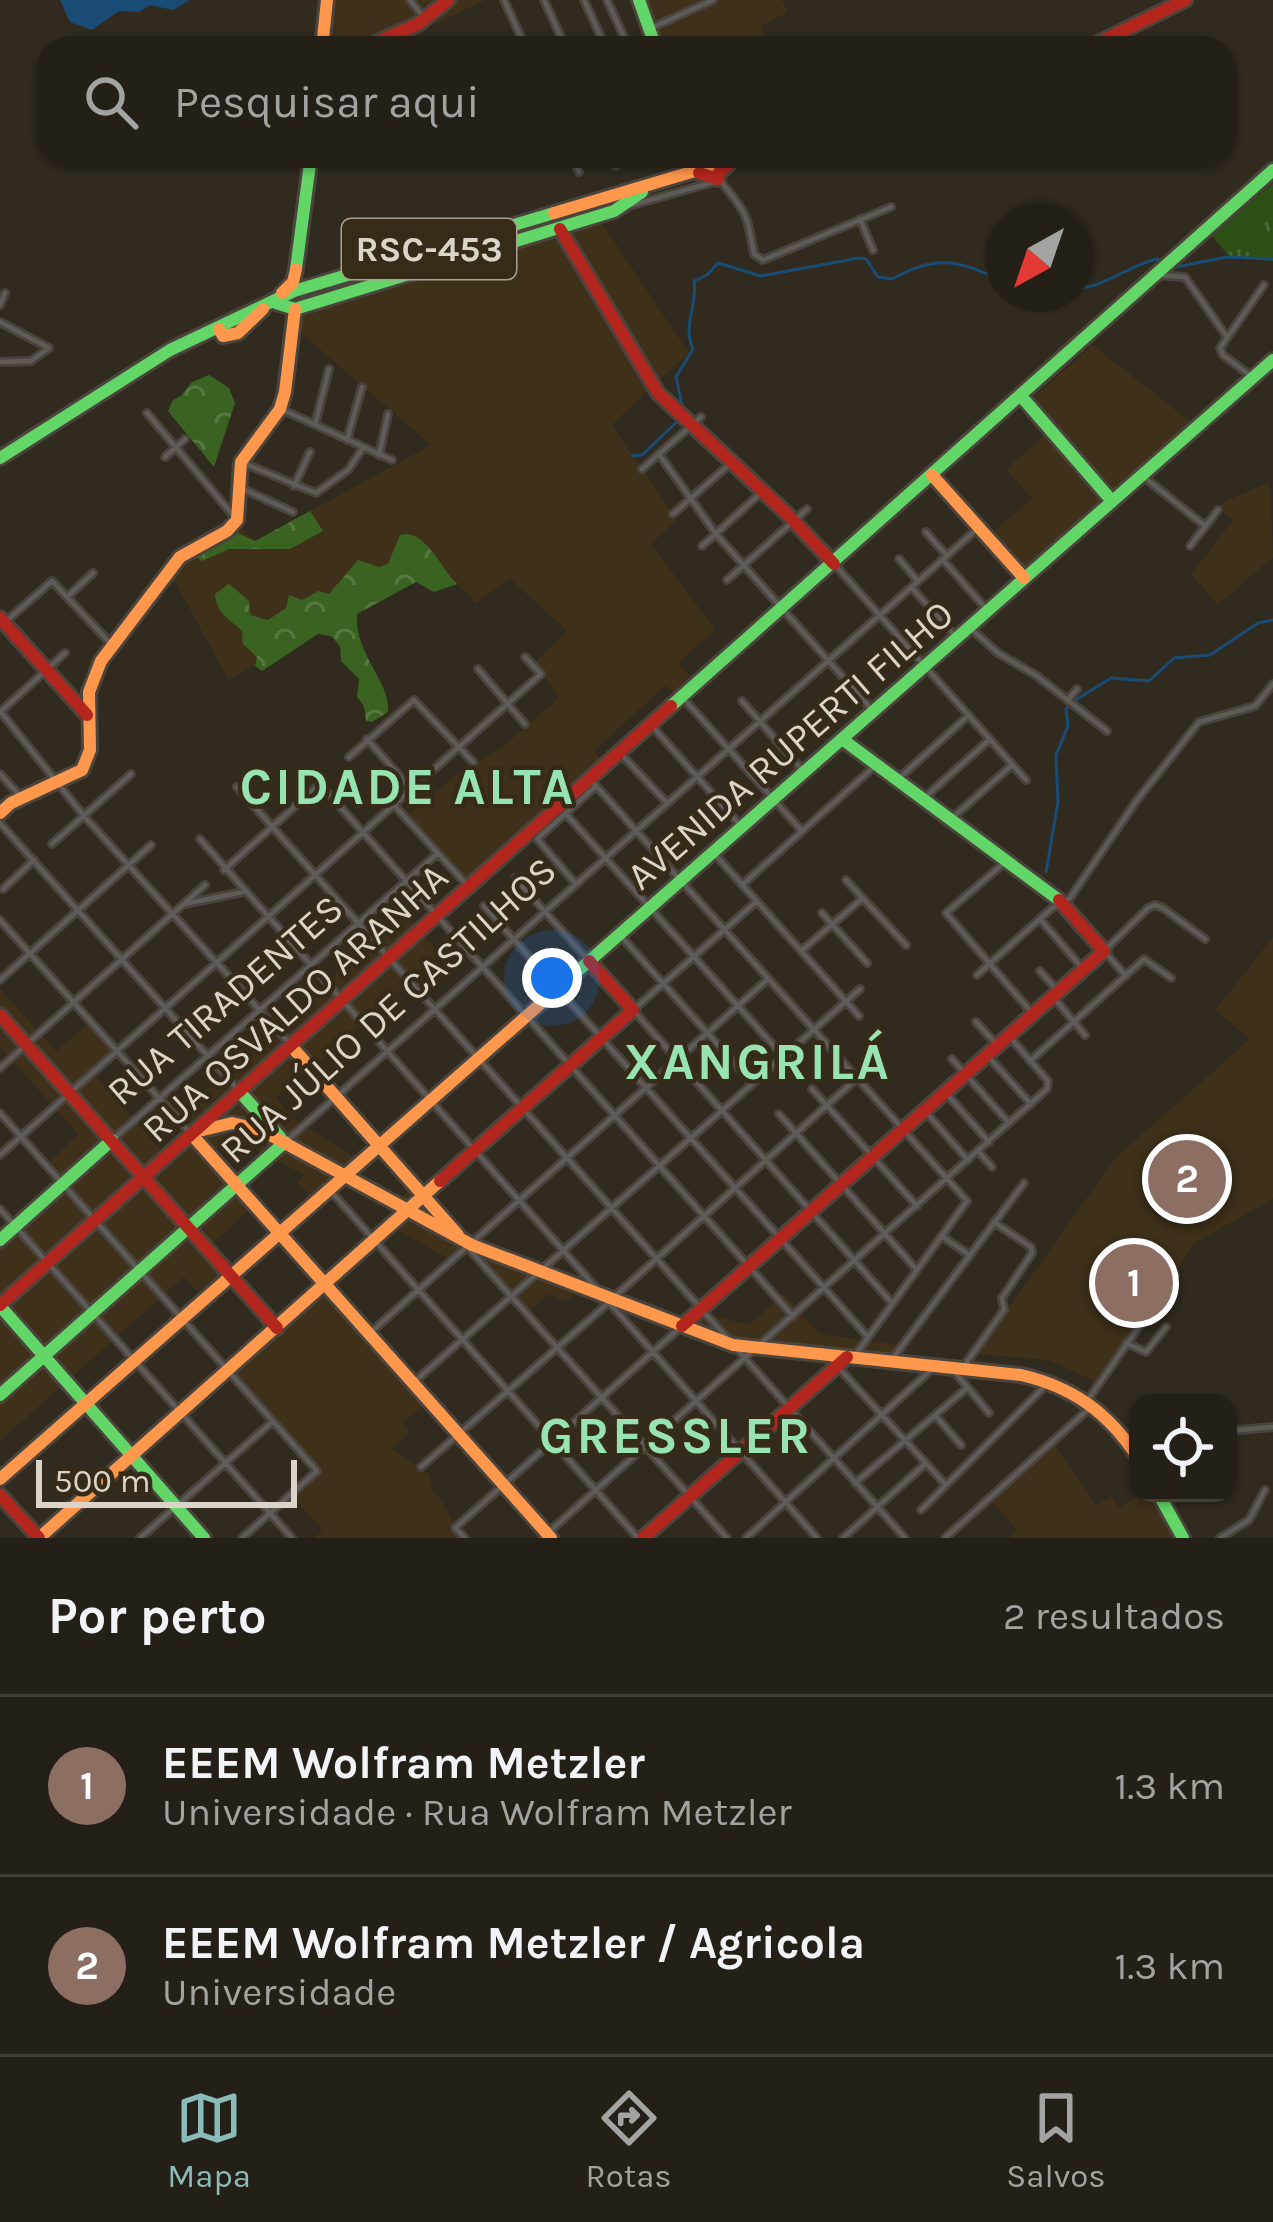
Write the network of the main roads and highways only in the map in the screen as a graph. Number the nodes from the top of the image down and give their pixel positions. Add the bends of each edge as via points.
1 (327, 0) edge
2 (448, 0) edge
3 (639, 0) edge
4 (1185, 0) edge
5 (323, 36) edge
6 (389, 36) edge
7 (651, 36) edge
8 (1112, 36) edge
9 (309, 168) edge
10 (683, 168) edge
11 (710, 169) edge
12 (1273, 170) edge
13 (674, 176) junction
14 (644, 191) junction
15 (559, 228) junction
16 (296, 269) junction
17 (329, 279) junction
18 (305, 292) junction
19 (268, 305) junction
20 (295, 309) junction
21 (1273, 360) edge
22 (1021, 396) junction
23 (0, 458) edge
24 (932, 476) junction
25 (1112, 501) junction
26 (834, 564) junction
27 (1024, 578) junction
28 (2, 621) edge
29 (87, 715) junction
30 (842, 739) junction
31 (0, 814) edge
32 (589, 961) junction
33 (0, 1016) edge
34 (292, 1047) junction
35 (240, 1092) junction
36 (211, 1123) junction
37 (194, 1134) junction
38 (112, 1140) junction
39 (285, 1142) junction
40 (381, 1147) junction
41 (347, 1175) junction
42 (143, 1178) junction
43 (236, 1185) junction
44 (424, 1197) junction
45 (408, 1211) junction
46 (188, 1227) junction
47 (281, 1235) junction
48 (0, 1240) edge
49 (468, 1245) junction
50 (233, 1277) junction
51 (326, 1285) junction
52 (0, 1306) edge
53 (682, 1326) junction
54 (278, 1328) junction
55 (44, 1357) junction
56 (841, 1359) junction
57 (0, 1395) edge
58 (87, 1405) junction
59 (1129, 1437) edge
60 (132, 1456) junction
61 (0, 1487) edge
62 (1163, 1502) edge
63 (546, 1537) edge
64 (39, 1538) edge
65 (204, 1538) edge
66 (640, 1538) edge
67 (1183, 1538) edge

1 - 5 main road
2 - 6 main road
3 - 7 main road
4 - 8 main road
9 - 16 main road
10 - 13 main road
11 - 13 main road, RSC-453
11 - 14 main road, RSC-453
12 - 22 main road, RUA OSVALDO ARANHA
13 - 17 main road, RSC-453
14 - 15 main road via 614,211
14 - 18 main road, RSC-453
15 - 20 main road
15 - 26 main road via 645,373
16 - 17 main road via 307,283
16 - 19 main road
17 - 19 main road, RSC-453
18 - 19 main road, RSC-453
18 - 20 main road
19 - 20 main road
19 - 23 main road, RSC-453 via 157,359
20 - 29 main road via 280,409 241,463 237,520 180,557 112,645 94,675
21 - 25 main road, AVENIDA RUPERTI FILHO
22 - 24 main road, RUA OSVALDO ARANHA
22 - 25 main road
24 - 26 main road, RUA OSVALDO ARANHA
24 - 27 main road
25 - 27 main road, AVENIDA RUPERTI FILHO
26 - 34 main road, RUA OSVALDO ARANHA
27 - 30 main road, AVENIDA RUPERTI FILHO
28 - 29 main road
29 - 31 main road via 87,762 76,776
30 - 32 main road, AVENIDA RUPERTI FILHO
30 - 53 main road via 1062,902 1104,951
32 - 40 main road, AVENIDA RUPERTI FILHO
32 - 44 main road via 633,1010
33 - 38 main road
34 - 35 main road, RUA OSVALDO ARANHA
34 - 40 main road
35 - 36 main road, RUA OSVALDO ARANHA
35 - 39 main road
36 - 37 main road, RUA OSVALDO ARANHA
36 - 39 main road via 245,1124
37 - 42 main road, RUA OSVALDO ARANHA
37 - 43 main road
38 - 42 main road
38 - 48 main road, RUA TIRADENTES
39 - 41 main road
39 - 43 main road, RUA JÚLIO DE CASTILHOS
40 - 41 main road, AVENIDA RUPERTI FILHO
40 - 44 main road
41 - 45 main road
41 - 47 main road, AVENIDA RUPERTI FILHO
42 - 46 main road
42 - 52 main road, RUA OSVALDO ARANHA
43 - 46 main road, RUA JÚLIO DE CASTILHOS
43 - 47 main road
44 - 45 main road
44 - 49 main road
45 - 49 main road
45 - 51 main road
46 - 50 main road
46 - 55 main road, RUA JÚLIO DE CASTILHOS
47 - 50 main road, AVENIDA RUPERTI FILHO
47 - 51 main road
49 - 53 main road
50 - 54 main road
50 - 58 main road, AVENIDA RUPERTI FILHO
51 - 54 main road
51 - 63 main road
52 - 55 main road
53 - 56 main road via 750,1353
54 - 60 main road
55 - 57 main road, RUA JÚLIO DE CASTILHOS
55 - 58 main road
56 - 59 main road via 1050,1381
56 - 66 main road
58 - 60 main road
58 - 61 main road, AVENIDA RUPERTI FILHO
60 - 64 main road
60 - 65 main road
61 - 64 main road
62 - 67 main road

